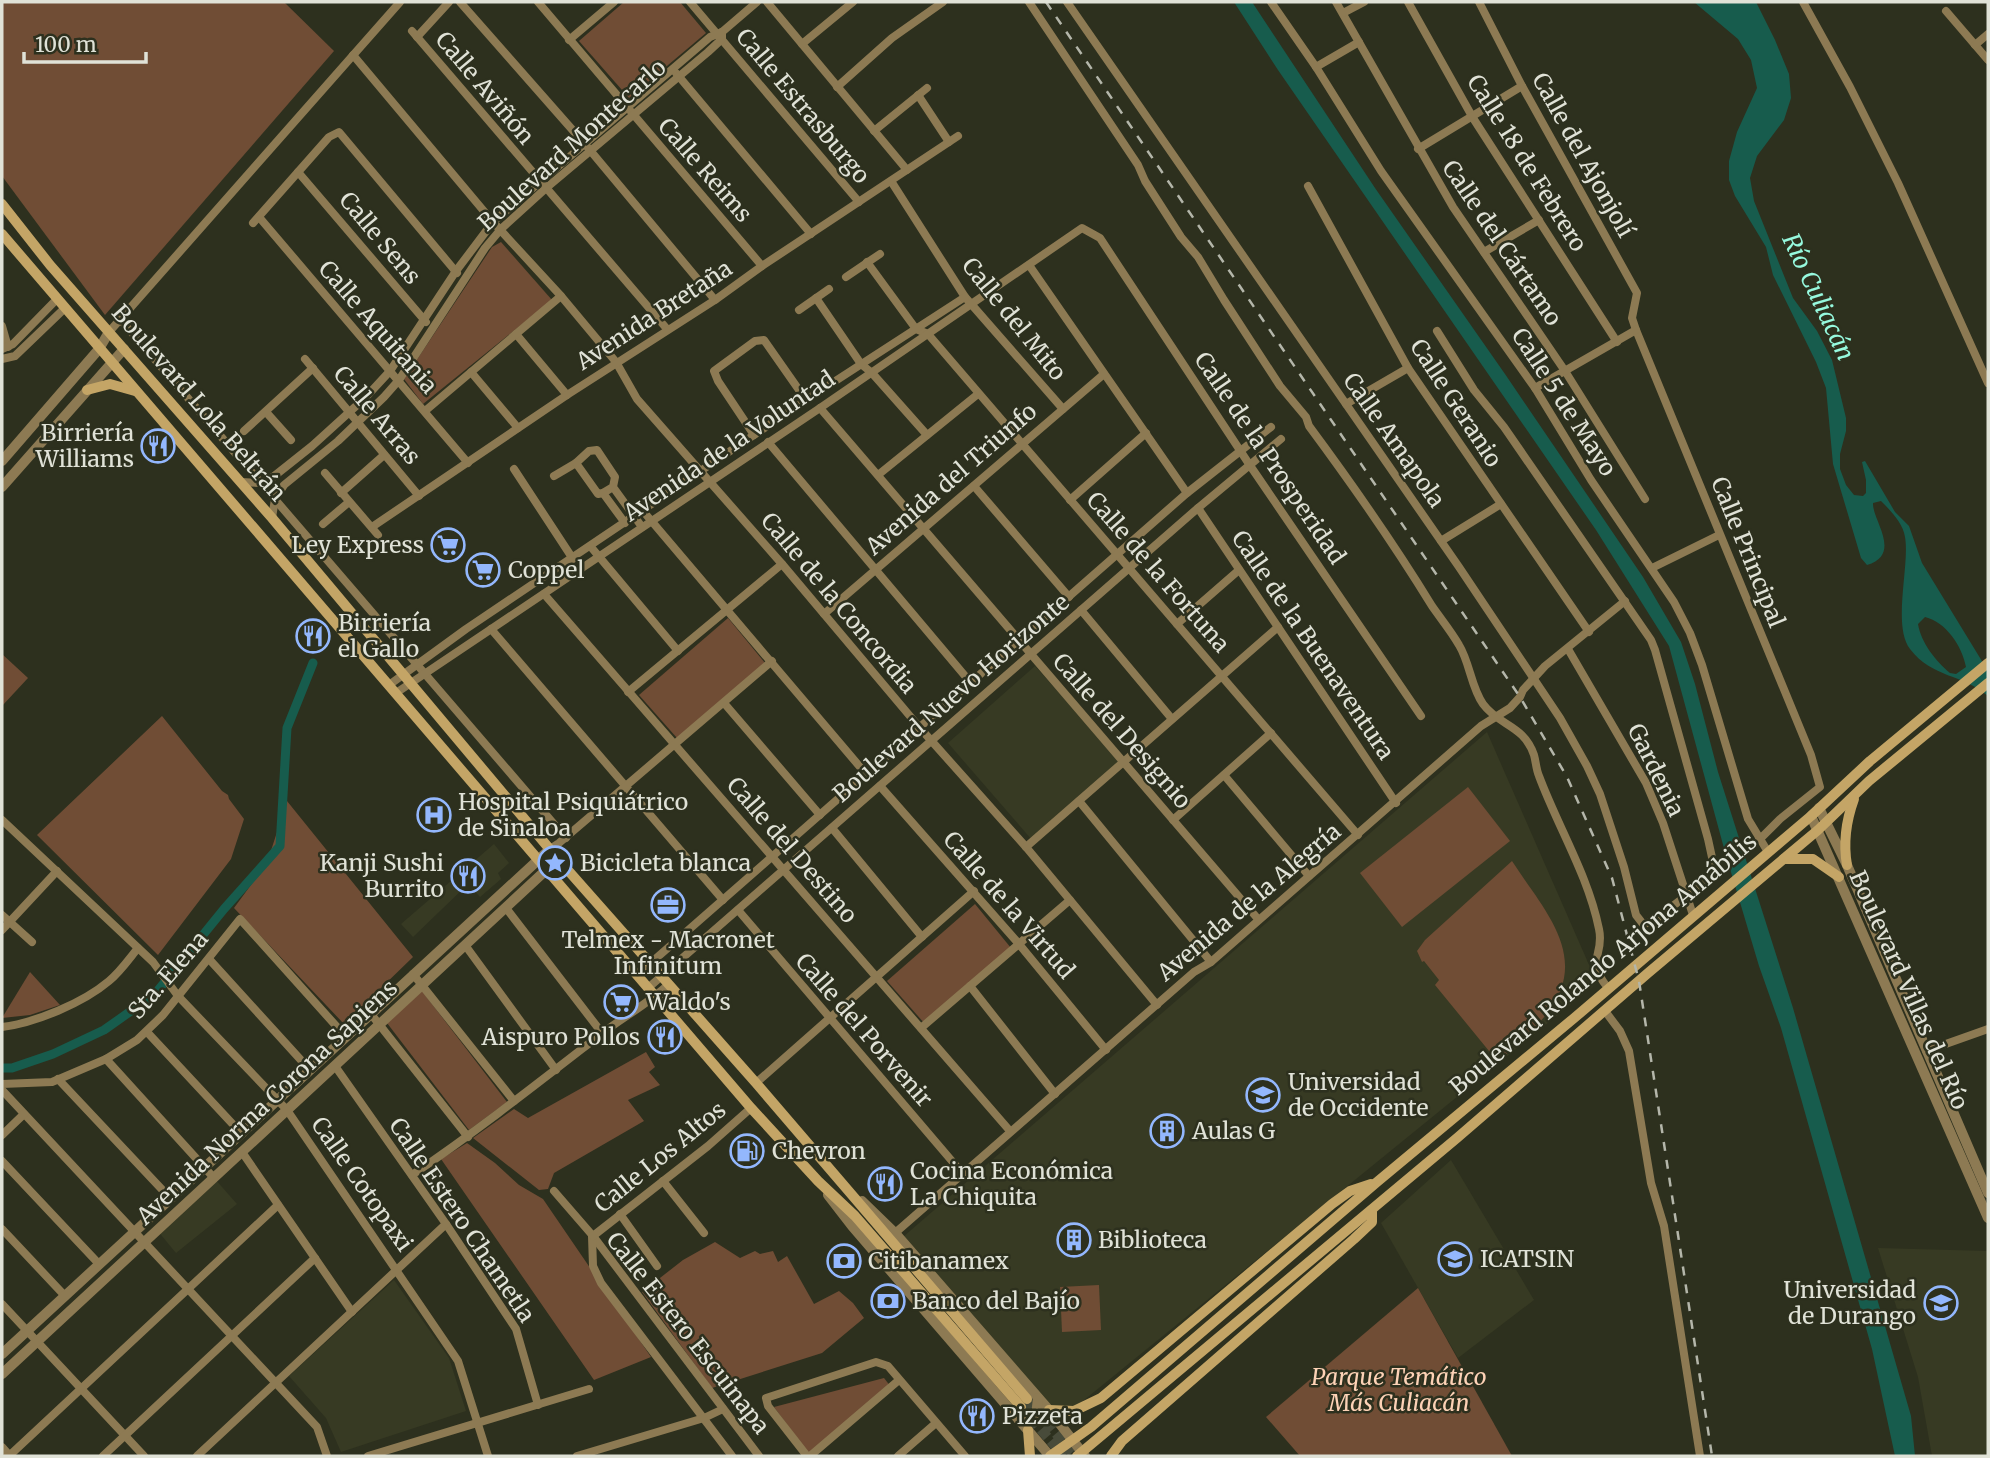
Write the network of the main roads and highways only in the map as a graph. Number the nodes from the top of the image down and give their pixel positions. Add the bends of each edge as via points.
1 (2, 204) edge
2 (2, 234) edge
3 (87, 390) road end
4 (137, 391) junction
5 (1988, 663) edge
6 (1988, 683) edge
7 (1856, 794) junction
8 (1784, 859) junction
9 (1847, 865) road end
10 (1841, 881) road end
11 (1377, 1182) junction
12 (1372, 1210) junction
13 (1049, 1410) road end
14 (1028, 1430) road end
15 (1081, 1455) edge
16 (1030, 1456) edge
17 (1050, 1456) edge
18 (1111, 1456) edge

1 - 4 main road, Boulevard Lola Beltrán via 407,678 558,843 558,859 1029,1401 751,1108
2 - 4 main road, Boulevard Lola Beltrán
3 - 4 main road via 110,384
5 - 11 main road, Boulevard Rolando Arjona Amábilis
6 - 7 main road, Boulevard Rolando Arjona Amábilis
7 - 8 main road, Boulevard Rolando Arjona Amábilis
7 - 9 main road via 1847,818
8 - 10 main road via 1813,859
8 - 12 main road, Boulevard Rolando Arjona Amábilis
11 - 13 main road via 1350,1191 1332,1205 1101,1398 1074,1411
11 - 17 main road, Boulevard Rolando Arjona Amábilis via 1073,1442
12 - 15 main road, Boulevard Rolando Arjona Amábilis
12 - 18 main road via 1372,1222 1354,1240 1122,1441
14 - 16 main road

